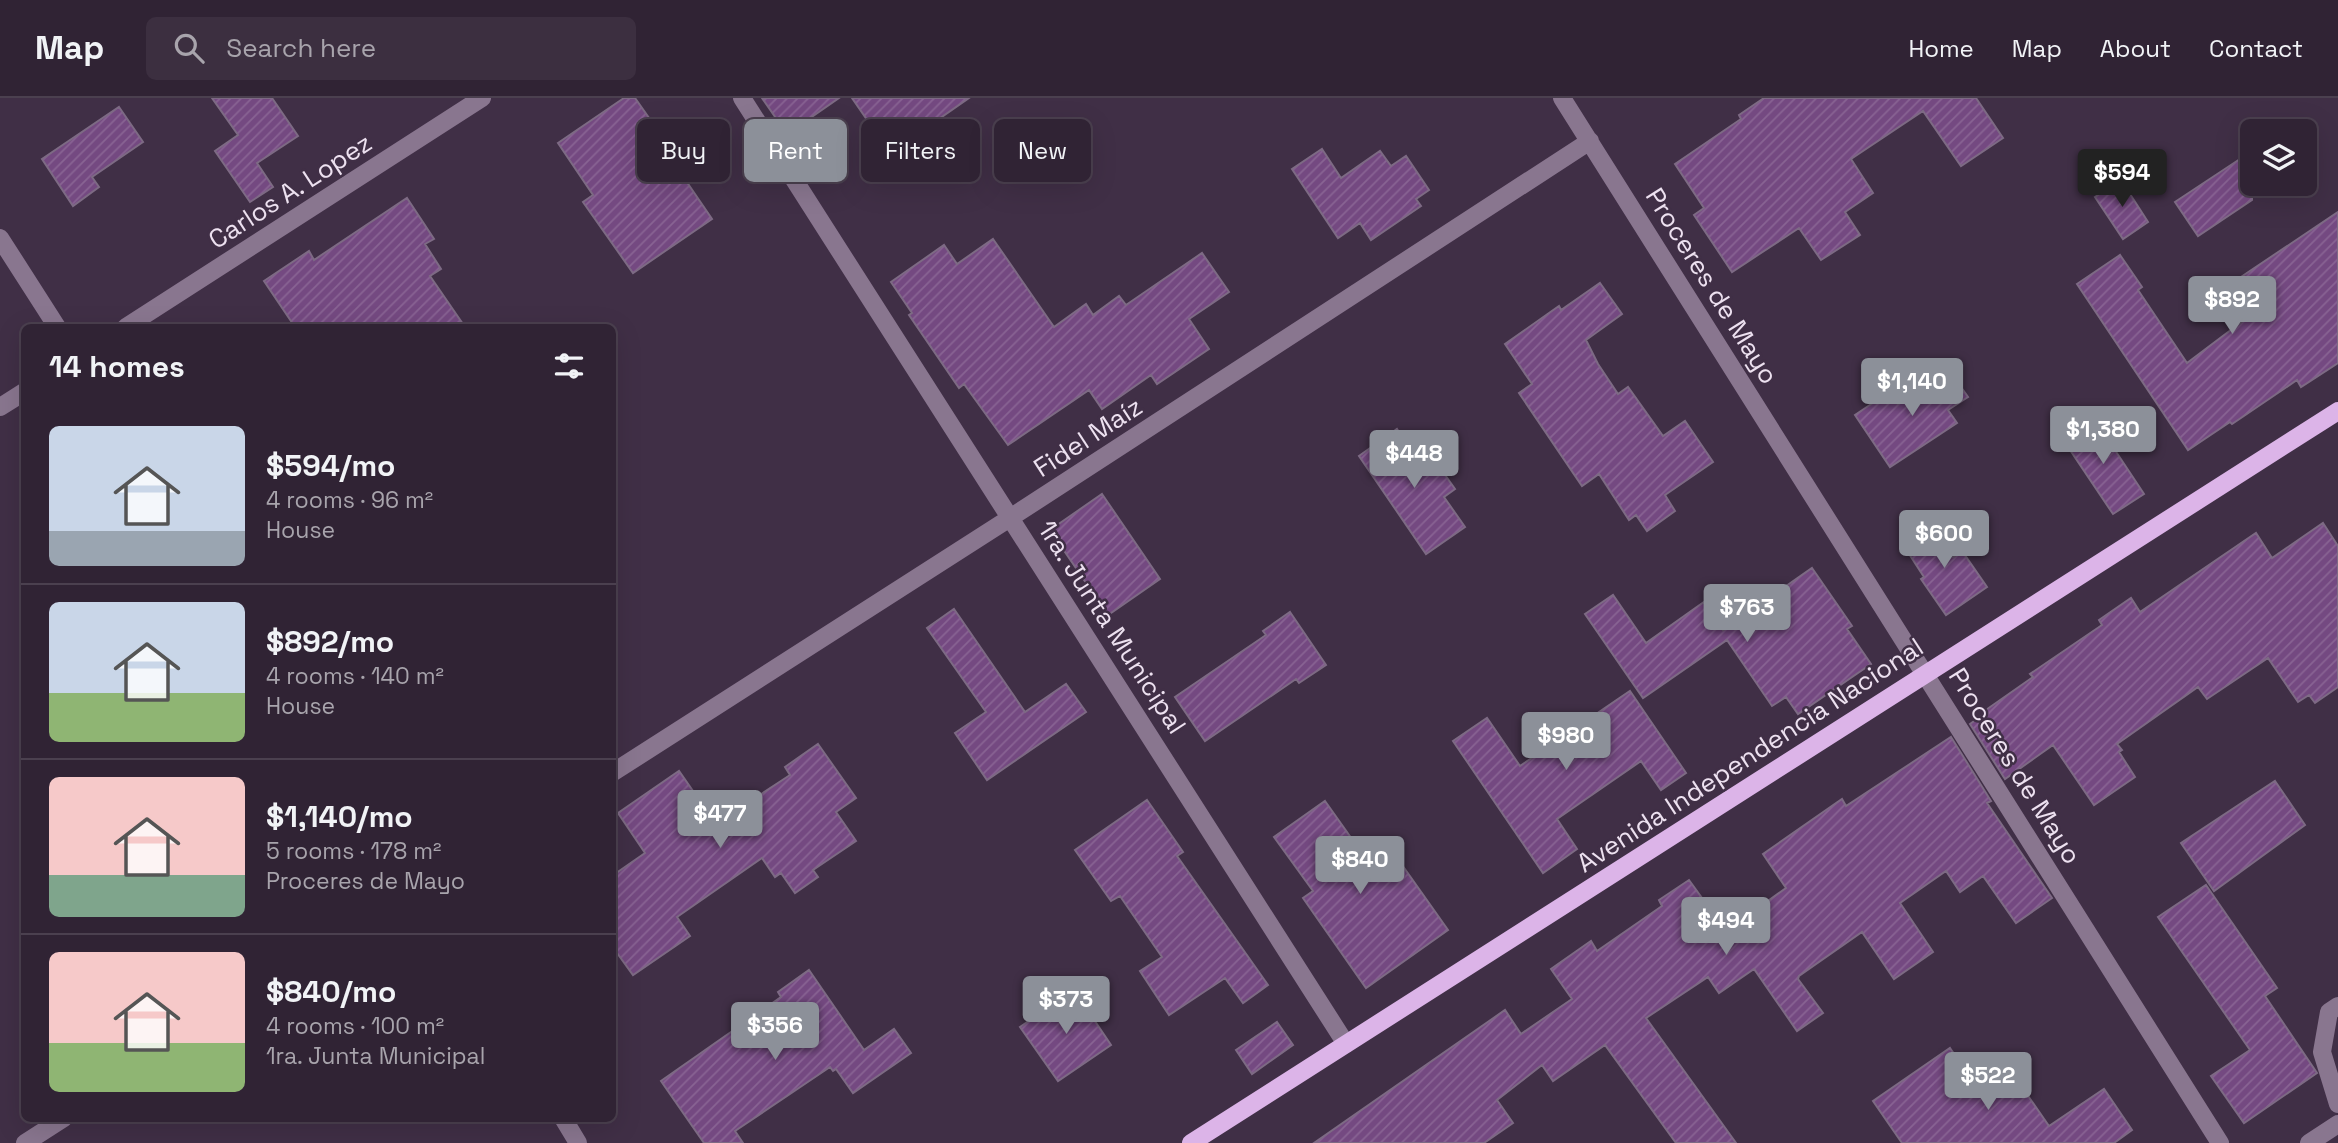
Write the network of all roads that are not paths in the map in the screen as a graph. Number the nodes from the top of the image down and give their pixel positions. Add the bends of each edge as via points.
1 (482, 98) edge
2 (742, 98) edge
3 (1562, 98) edge
4 (1590, 141) junction
5 (0, 238) edge
6 (55, 324) edge
7 (131, 324) edge
8 (21, 394) edge
9 (0, 407) edge
10 (2338, 411) edge
11 (1010, 518) junction
12 (1926, 674) junction
13 (616, 770) edge
14 (2338, 1006) edge
15 (1346, 1044) junction
16 (2338, 1104) edge
17 (58, 1122) edge
18 (565, 1122) edge
19 (2338, 1124) edge
20 (25, 1143) edge
21 (578, 1143) edge
22 (1191, 1143) edge
23 (2220, 1143) edge
24 (2309, 1143) edge

1 - 7 street, Carlos A. Lopez
2 - 11 street, 1ra. Junta Municipal
3 - 4 street, Proceres de Mayo
4 - 11 street, Fidel Maíz
4 - 12 street, Proceres de Mayo
5 - 6 street
8 - 9 street
10 - 12 main road, Avenida Independencia Nacional
11 - 13 street, Fidel Maíz
11 - 15 street, 1ra. Junta Municipal
12 - 15 main road, Avenida Independencia Nacional
12 - 23 street, Proceres de Mayo
14 - 16 street via 2329,1012 2322,1052
15 - 22 main road, Avenida Independencia Nacional
17 - 20 street
18 - 21 street
19 - 24 street

